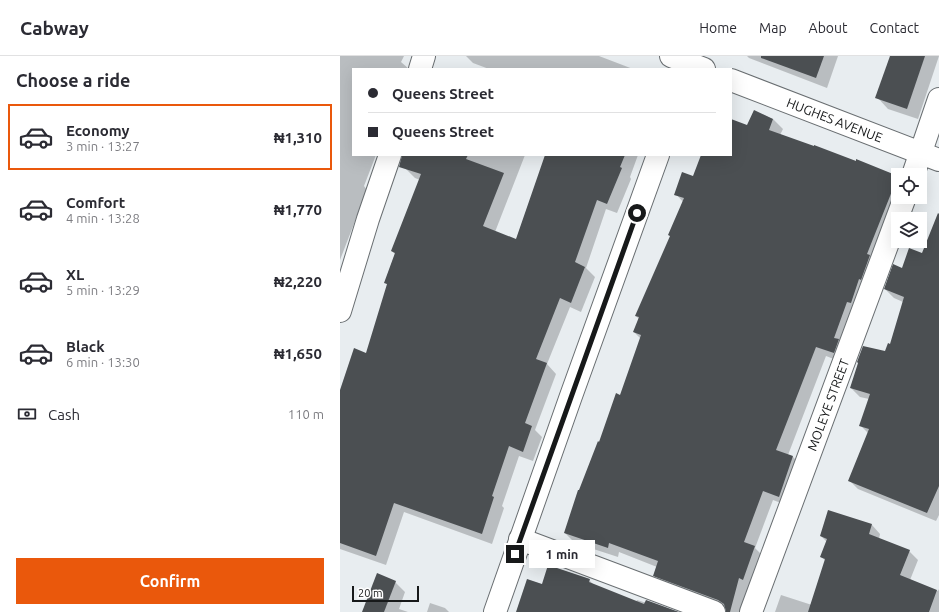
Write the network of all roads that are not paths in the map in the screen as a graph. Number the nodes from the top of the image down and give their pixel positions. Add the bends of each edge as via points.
1 (424, 56) edge
2 (671, 56) edge
3 (694, 64) edge
4 (420, 68) edge
5 (732, 80) edge
6 (939, 99) edge
7 (390, 156) edge
8 (658, 156) edge
9 (930, 157) edge
10 (920, 168) edge
11 (902, 204) edge
12 (340, 311) edge
13 (520, 539) junction
14 (494, 612) edge
15 (714, 612) edge
16 (751, 612) edge

1 - 4 street
2 - 3 street
5 - 9 street, HUGHES AVENUE
6 - 9 street
7 - 12 street
8 - 13 street
9 - 10 street
11 - 16 street, MOLEYE STREET
13 - 14 street
13 - 15 street

